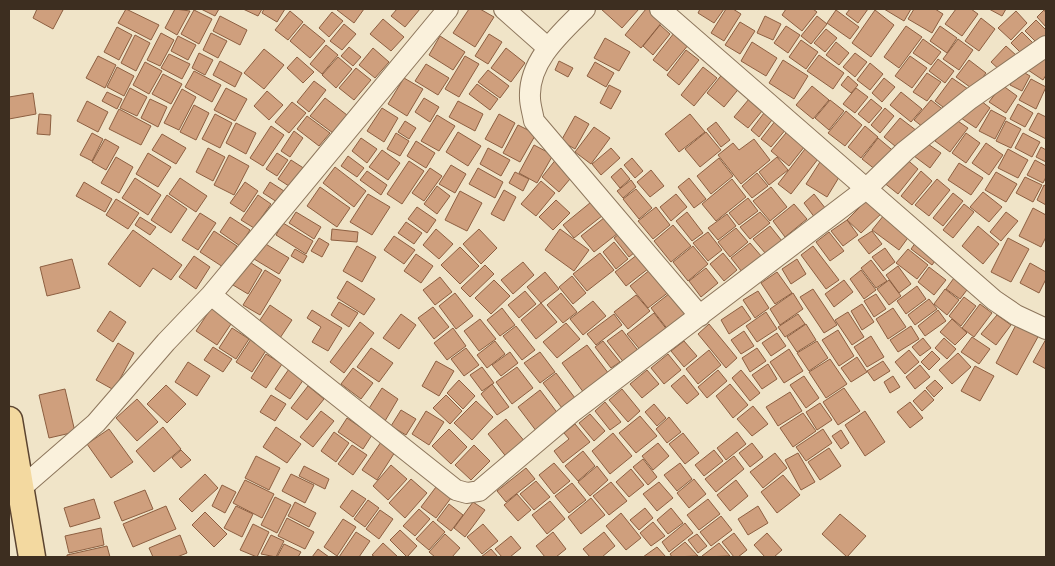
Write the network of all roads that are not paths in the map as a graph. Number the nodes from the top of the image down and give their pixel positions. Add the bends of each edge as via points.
1 (448, 9) edge
2 (504, 9) edge
3 (585, 9) edge
4 (660, 9) edge
5 (1046, 46) edge
6 (548, 48) junction
7 (866, 189) junction
8 (211, 295) junction
9 (700, 316) junction
10 (1046, 329) edge
11 (9, 420) edge
12 (20, 489) junction
13 (32, 557) edge

1 - 8 street
2 - 6 street
3 - 6 street
4 - 7 street
5 - 7 street via 970,99 904,151
6 - 9 street via 534,69 530,98 534,121
7 - 9 street
7 - 10 street via 994,300
8 - 9 street via 456,490 467,493 479,491 571,413
8 - 12 street via 96,423
11 - 12 main road
12 - 13 main road

